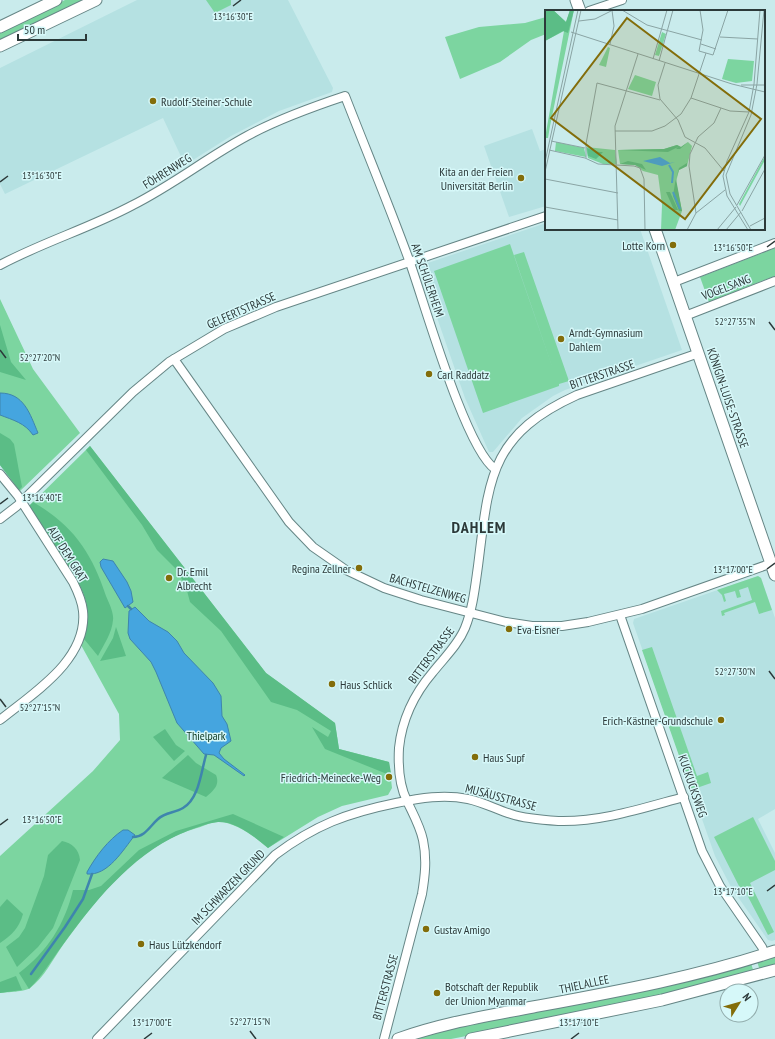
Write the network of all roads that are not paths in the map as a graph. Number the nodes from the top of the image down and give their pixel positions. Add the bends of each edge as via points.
1 (56, 0) edge
2 (96, 0) edge
3 (576, 0) edge
4 (622, 0) edge
5 (580, 10) edge
6 (592, 10) edge
7 (0, 27) edge
8 (0, 46) edge
9 (345, 96) joint
10 (545, 216) edge
11 (655, 230) edge
12 (775, 243) edge
13 (409, 261) junction
14 (0, 265) edge
15 (775, 281) edge
16 (674, 282) junction
17 (686, 316) junction
18 (698, 353) junction
19 (174, 359) junction
20 (495, 469) junction
21 (0, 474) edge
22 (21, 502) junction
23 (0, 519) edge
24 (773, 563) edge
25 (775, 575) edge
26 (470, 613) junction
27 (620, 615) junction
28 (0, 720) edge
29 (684, 797) junction
30 (406, 801) junction
31 (770, 952) edge
32 (775, 970) edge
33 (97, 1039) edge
34 (384, 1039) edge
35 (398, 1039) edge
36 (471, 1039) edge

1 - 7 main road
2 - 8 main road
3 - 5 main road
4 - 6 street
9 - 13 street, AM SCHÜLERHEIM
9 - 14 street, FÖHRENWEG via 290,116 247,136 133,205
10 - 13 street, GELFERTSTRASSE
11 - 16 main road, KÖNIGIN-LUISE-STRASSE
12 - 16 street, VOGELSANG
13 - 19 street, GELFERTSTRASSE via 248,317
13 - 20 street, AM SCHÜLERHEIM via 459,406 482,455
15 - 17 street, VOGELSANG
16 - 17 main road, KÖNIGIN-LUISE-STRASSE
17 - 18 main road, KÖNIGIN-LUISE-STRASSE
18 - 20 street, BITTERSTRASSE via 577,395 547,409 522,430 501,455
18 - 24 main road, KÖNIGIN-LUISE-STRASSE
19 - 22 street, GELFERTSTRASSE via 132,392
19 - 26 street, BACHSTELZENWEG via 266,491 289,522 313,547 346,570 384,588
20 - 26 street, BITTERSTRASSE via 486,504
21 - 22 street, AUF DEM GRAT
22 - 23 street, GELFERTSTRASSE
22 - 28 street, AUF DEM GRAT via 73,582 80,597 83,624 73,653 61,667 46,683
24 - 25 main road, KÖNIGIN-LUISE-STRASSE
24 - 27 street, BACHSTELZENWEG
26 - 27 street, BACHSTELZENWEG via 532,626 562,626
26 - 30 street, BITTERSTRASSE via 465,629 422,686 407,714 399,747 401,786
27 - 29 street, KUCKUCKSWEG
29 - 30 street, MUSÄUSSTRASSE via 604,818 561,821 512,814 470,799 431,797
29 - 31 street, KUCKUCKSWEG via 702,851 711,869 762,947
30 - 33 street, IM SCHWARZEN GRUND via 360,810 337,818 307,833 275,855
30 - 34 street, BITTERSTRASSE via 417,820 423,839 426,872
31 - 35 main road, THIELALLEE via 652,983 469,1018
32 - 36 main road via 662,1000

